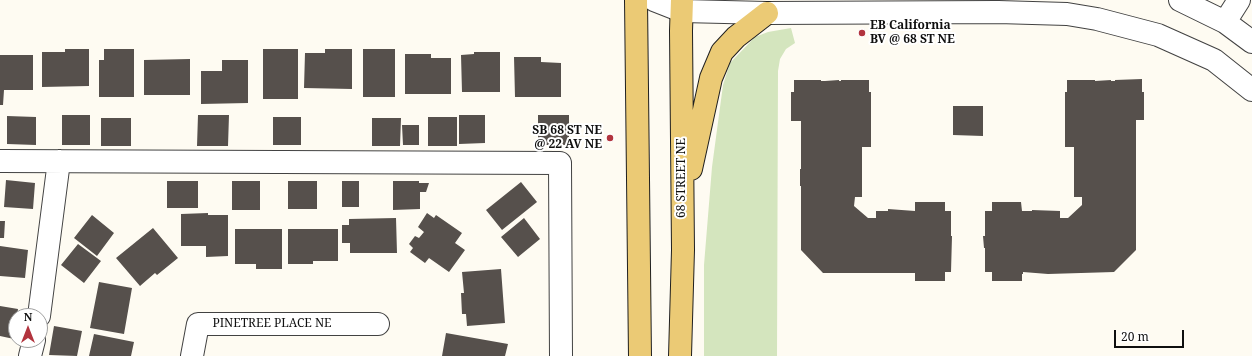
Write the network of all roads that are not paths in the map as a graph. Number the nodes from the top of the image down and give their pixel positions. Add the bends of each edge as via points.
1 (636, 0) edge
2 (654, 0) edge
3 (1180, 0) edge
4 (1239, 0) edge
5 (682, 5) edge
6 (767, 13) junction
7 (1225, 22) junction
8 (1252, 42) edge
9 (1252, 90) edge
10 (0, 161) edge
11 (58, 161) junction
12 (682, 207) junction
13 (40, 308) edge
14 (378, 324) dead end
15 (192, 356) edge
16 (561, 356) edge
17 (640, 356) edge
18 (680, 356) edge

1 - 17 main road
2 - 5 street
3 - 7 street
4 - 7 street
5 - 6 street
5 - 12 main road, 68 STREET NE
6 - 9 street via 1067,14 1158,35 1214,60
6 - 12 main road via 736,37 722,52 711,78
7 - 8 street
10 - 11 street
11 - 13 street
11 - 16 street via 560,163
12 - 18 main road, 68 STREET NE
14 - 15 street, PINETREE PLACE NE via 198,324

